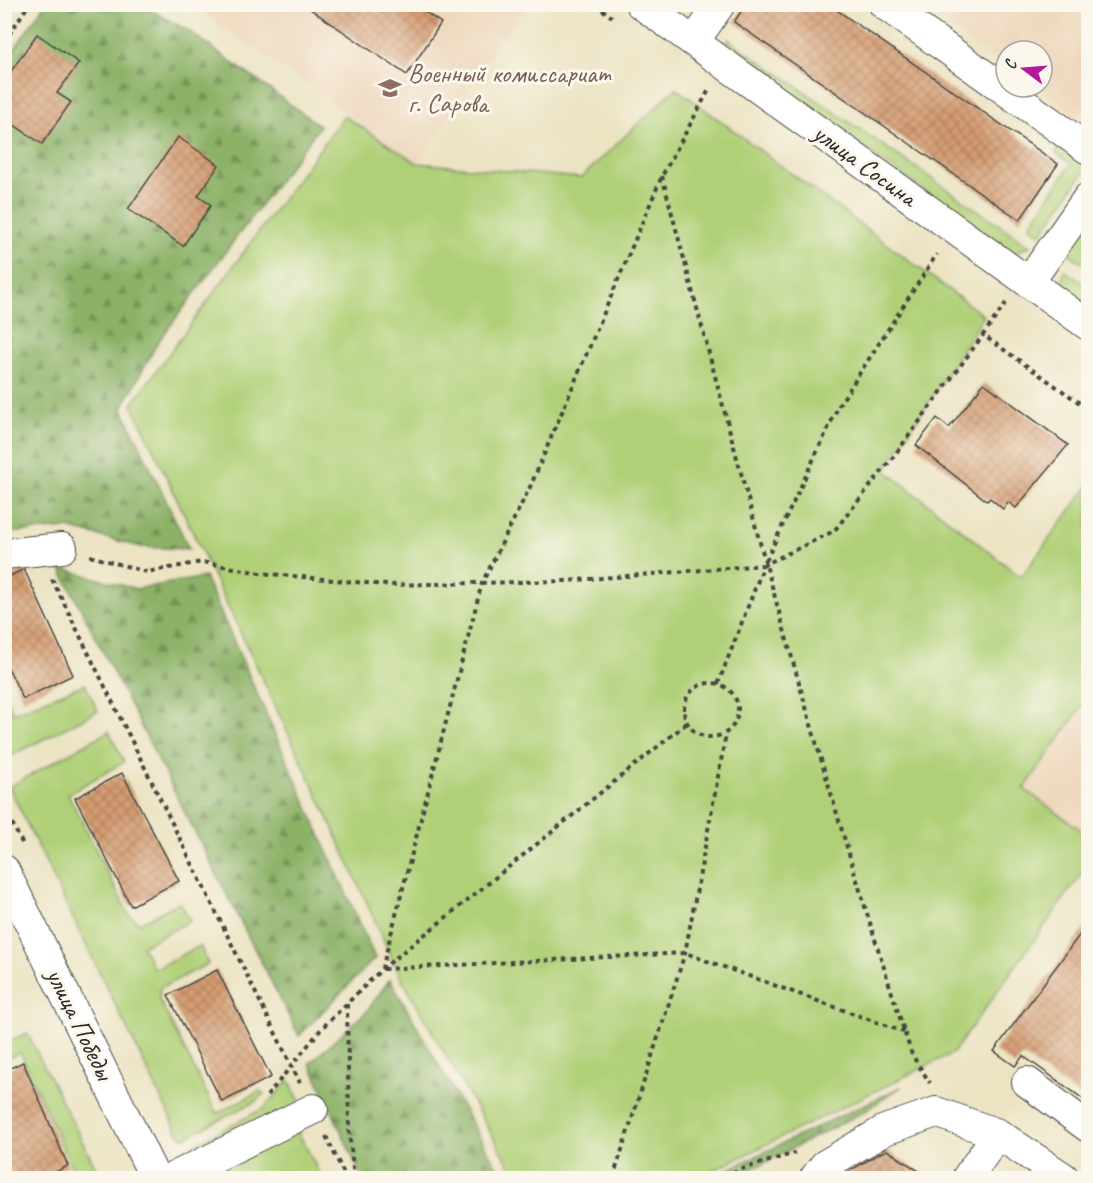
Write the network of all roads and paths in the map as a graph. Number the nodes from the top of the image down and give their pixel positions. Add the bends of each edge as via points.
1 (29, 4) edge
2 (595, 4) edge
3 (641, 4) edge
4 (720, 4) edge
5 (884, 4) edge
6 (614, 18) dead end
7 (4, 42) edge
8 (694, 42) junction
9 (701, 80) dead end
10 (711, 86) junction
11 (720, 93) dead end
12 (1089, 149) edge
13 (662, 176) junction
14 (1089, 198) edge
15 (941, 249) dead end
16 (1019, 290) junction
17 (1089, 325) edge
18 (983, 335) junction
19 (1089, 399) edge
20 (50, 549) junction
21 (4, 554) edge
22 (764, 565) junction
23 (482, 583) junction
24 (718, 684) junction
25 (687, 723) junction
26 (726, 734) junction
27 (4, 870) edge
28 (685, 954) junction
29 (382, 969) junction
30 (347, 1003) junction
31 (904, 1032) junction
32 (912, 1055) dead end
33 (292, 1065) junction
34 (1027, 1082) dead end
35 (263, 1101) dead end
36 (313, 1109) junction
37 (1089, 1127) edge
38 (998, 1134) junction
39 (155, 1179) edge
40 (172, 1179) edge
41 (346, 1179) edge
42 (354, 1179) edge
43 (613, 1179) edge
44 (815, 1179) edge
45 (967, 1179) edge
46 (1064, 1179) edge

1 - 7 path
2 - 6 path
3 - 8 street, улица Сосина
4 - 8 street
5 - 12 street
8 - 16 street, улица Сосина
9 - 10 path
10 - 11 path
10 - 13 path
13 - 22 path
13 - 23 path via 531,485
14 - 16 street
15 - 22 path via 839,405
16 - 17 street, улица Сосина
16 - 18 path
18 - 19 path via 1084,406
18 - 22 path via 834,531
20 - 21 street
20 - 23 path via 147,572 202,562 260,573 387,585
20 - 33 path
22 - 23 path via 566,581
22 - 24 path
22 - 31 path via 849,860
23 - 29 path
24 - 25 path via 698,686 690,693 684,713
24 - 26 path via 734,695 738,705 734,727
25 - 26 path via 704,737
25 - 29 path
26 - 28 path
27 - 39 street, улица Победы
28 - 29 path
28 - 31 path
28 - 43 path
29 - 30 path
30 - 33 path
30 - 42 path via 349,1130
31 - 32 path
33 - 35 path
33 - 36 path
34 - 37 street
36 - 40 street
36 - 41 path
38 - 44 street via 936,1112 885,1130 825,1165
38 - 45 street
38 - 46 street

